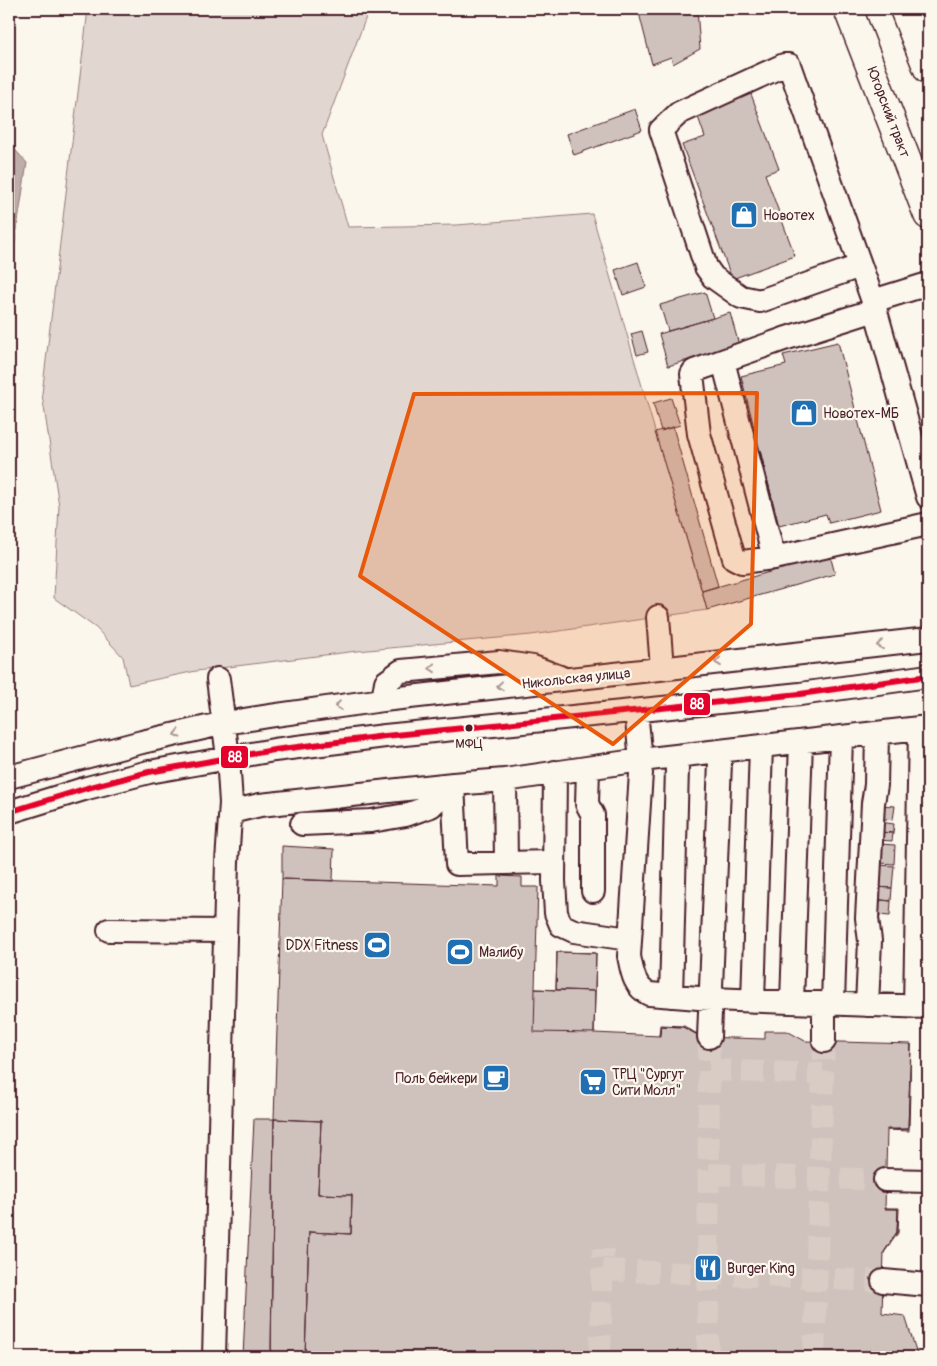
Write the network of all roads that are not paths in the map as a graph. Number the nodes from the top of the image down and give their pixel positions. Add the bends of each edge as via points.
1 (848, 9) edge
2 (904, 9) edge
3 (928, 69) edge
4 (928, 215) edge
5 (860, 266) junction
6 (928, 284) edge
7 (874, 305) junction
8 (723, 361) junction
9 (928, 497) edge
10 (928, 524) edge
11 (774, 558) junction
12 (658, 617) dead end
13 (928, 639) edge
14 (662, 668) junction
15 (928, 676) edge
16 (218, 679) dead end
17 (636, 711) junction
18 (225, 723) junction
19 (924, 728) edge
20 (877, 733) junction
21 (841, 737) junction
22 (801, 742) junction
23 (761, 746) junction
24 (228, 757) junction
25 (720, 762) dead end
26 (641, 767) junction
27 (588, 768) junction
28 (677, 768) dead end
29 (924, 769) edge
30 (555, 772) junction
31 (9, 777) edge
32 (505, 780) junction
33 (453, 784) junction
34 (9, 812) edge
35 (231, 812) junction
36 (302, 824) dead end
37 (554, 862) junction
38 (506, 863) junction
39 (592, 891) dead end
40 (109, 930) dead end
41 (225, 931) junction
42 (629, 939) junction
43 (671, 996) junction
44 (711, 999) junction
45 (752, 1001) junction
46 (792, 1002) junction
47 (828, 1004) junction
48 (867, 1005) junction
49 (922, 1007) edge
50 (709, 1038) tunnel mouth
51 (824, 1041) tunnel mouth
52 (886, 1180) tunnel mouth
53 (928, 1180) edge
54 (882, 1281) tunnel mouth
55 (928, 1285) edge
56 (214, 1357) edge

1 - 4 main road, Югорский тракт
2 - 3 main road
5 - 5 street via 760,301 741,297 713,277 706,267 661,130 679,113 789,64
5 - 7 street
6 - 7 street
7 - 8 street
7 - 9 street
8 - 11 street
8 - 11 street via 697,369 692,374 699,434 734,558 742,562
10 - 11 street
12 - 14 street
13 -> 14 street, Никольская улица
14 -> 18 street, Никольская улица via 383,700
15 - 17 street via 800,694
16 - 18 street
17 - 24 street via 385,736
17 - 26 street
18 - 24 street
18 -> 31 street, Никольская улица
19 - 20 street
19 - 29 street
20 - 21 street
20 - 48 street via 867,918 870,941
21 - 22 street
21 - 47 street
22 - 23 street
22 - 46 street
23 - 26 street
23 - 45 street
24 - 34 street via 131,776
24 - 35 street
25 - 44 street
26 - 27 street
26 - 42 street
27 - 30 street
27 - 39 street via 587,804 593,815
28 - 43 street
29 - 49 street
30 - 32 street
30 - 37 street
32 - 33 street
32 - 38 street
33 - 35 street via 260,805
33 - 36 street via 430,806 406,814 371,821
33 - 38 street via 457,864
35 - 41 street
37 - 38 street
37 - 42 street via 556,913 561,925 574,931
40 - 41 street
41 - 56 street
42 - 43 street via 634,978 643,991
43 - 44 street
44 - 45 street
44 - 50 street
45 - 46 street
46 - 47 street
47 - 48 street
47 - 51 street
48 - 49 street
52 - 53 street
54 - 55 street

